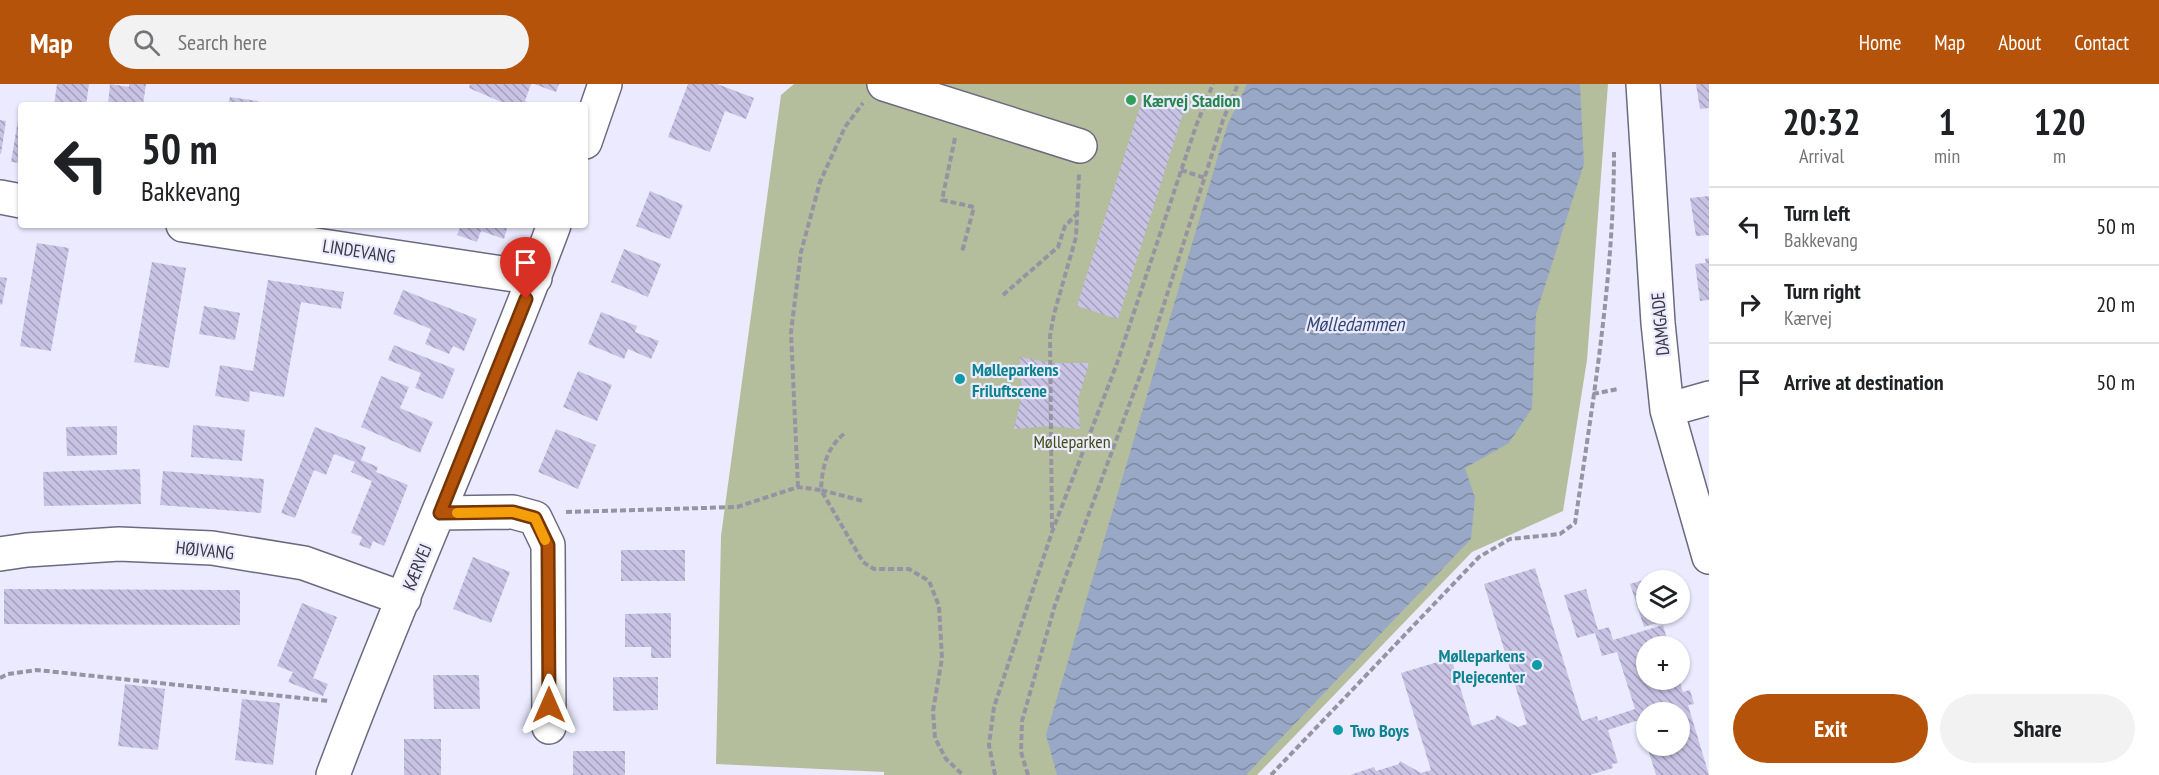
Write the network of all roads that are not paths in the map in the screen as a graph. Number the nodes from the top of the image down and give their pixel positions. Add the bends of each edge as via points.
1 (605, 84) edge
2 (1643, 84) edge
3 (874, 93) edge
4 (588, 133) edge
5 (1080, 146) road end
6 (0, 197) edge
7 (18, 200) edge
8 (203, 228) edge
9 (553, 228) edge
10 (535, 278) junction
11 (1709, 398) edge
12 (1667, 410) junction
13 (440, 513) junction
14 (0, 554) edge
15 (1709, 557) edge
16 (404, 599) junction
17 (549, 727) dead end
18 (333, 775) edge

1 - 4 street
2 - 12 street, DAMGADE
3 - 5 street via 962,108
6 - 7 street
8 - 10 street, LINDEVANG
9 - 10 street, KÆRVEJ
10 - 13 street, KÆRVEJ
11 - 12 street
12 - 15 street, DAMGADE
13 - 16 street, KÆRVEJ
13 - 17 street via 513,512 535,518 548,545
14 - 16 street, HØJVANG via 119,544 212,548 304,563
16 - 18 street, KÆRVEJ

